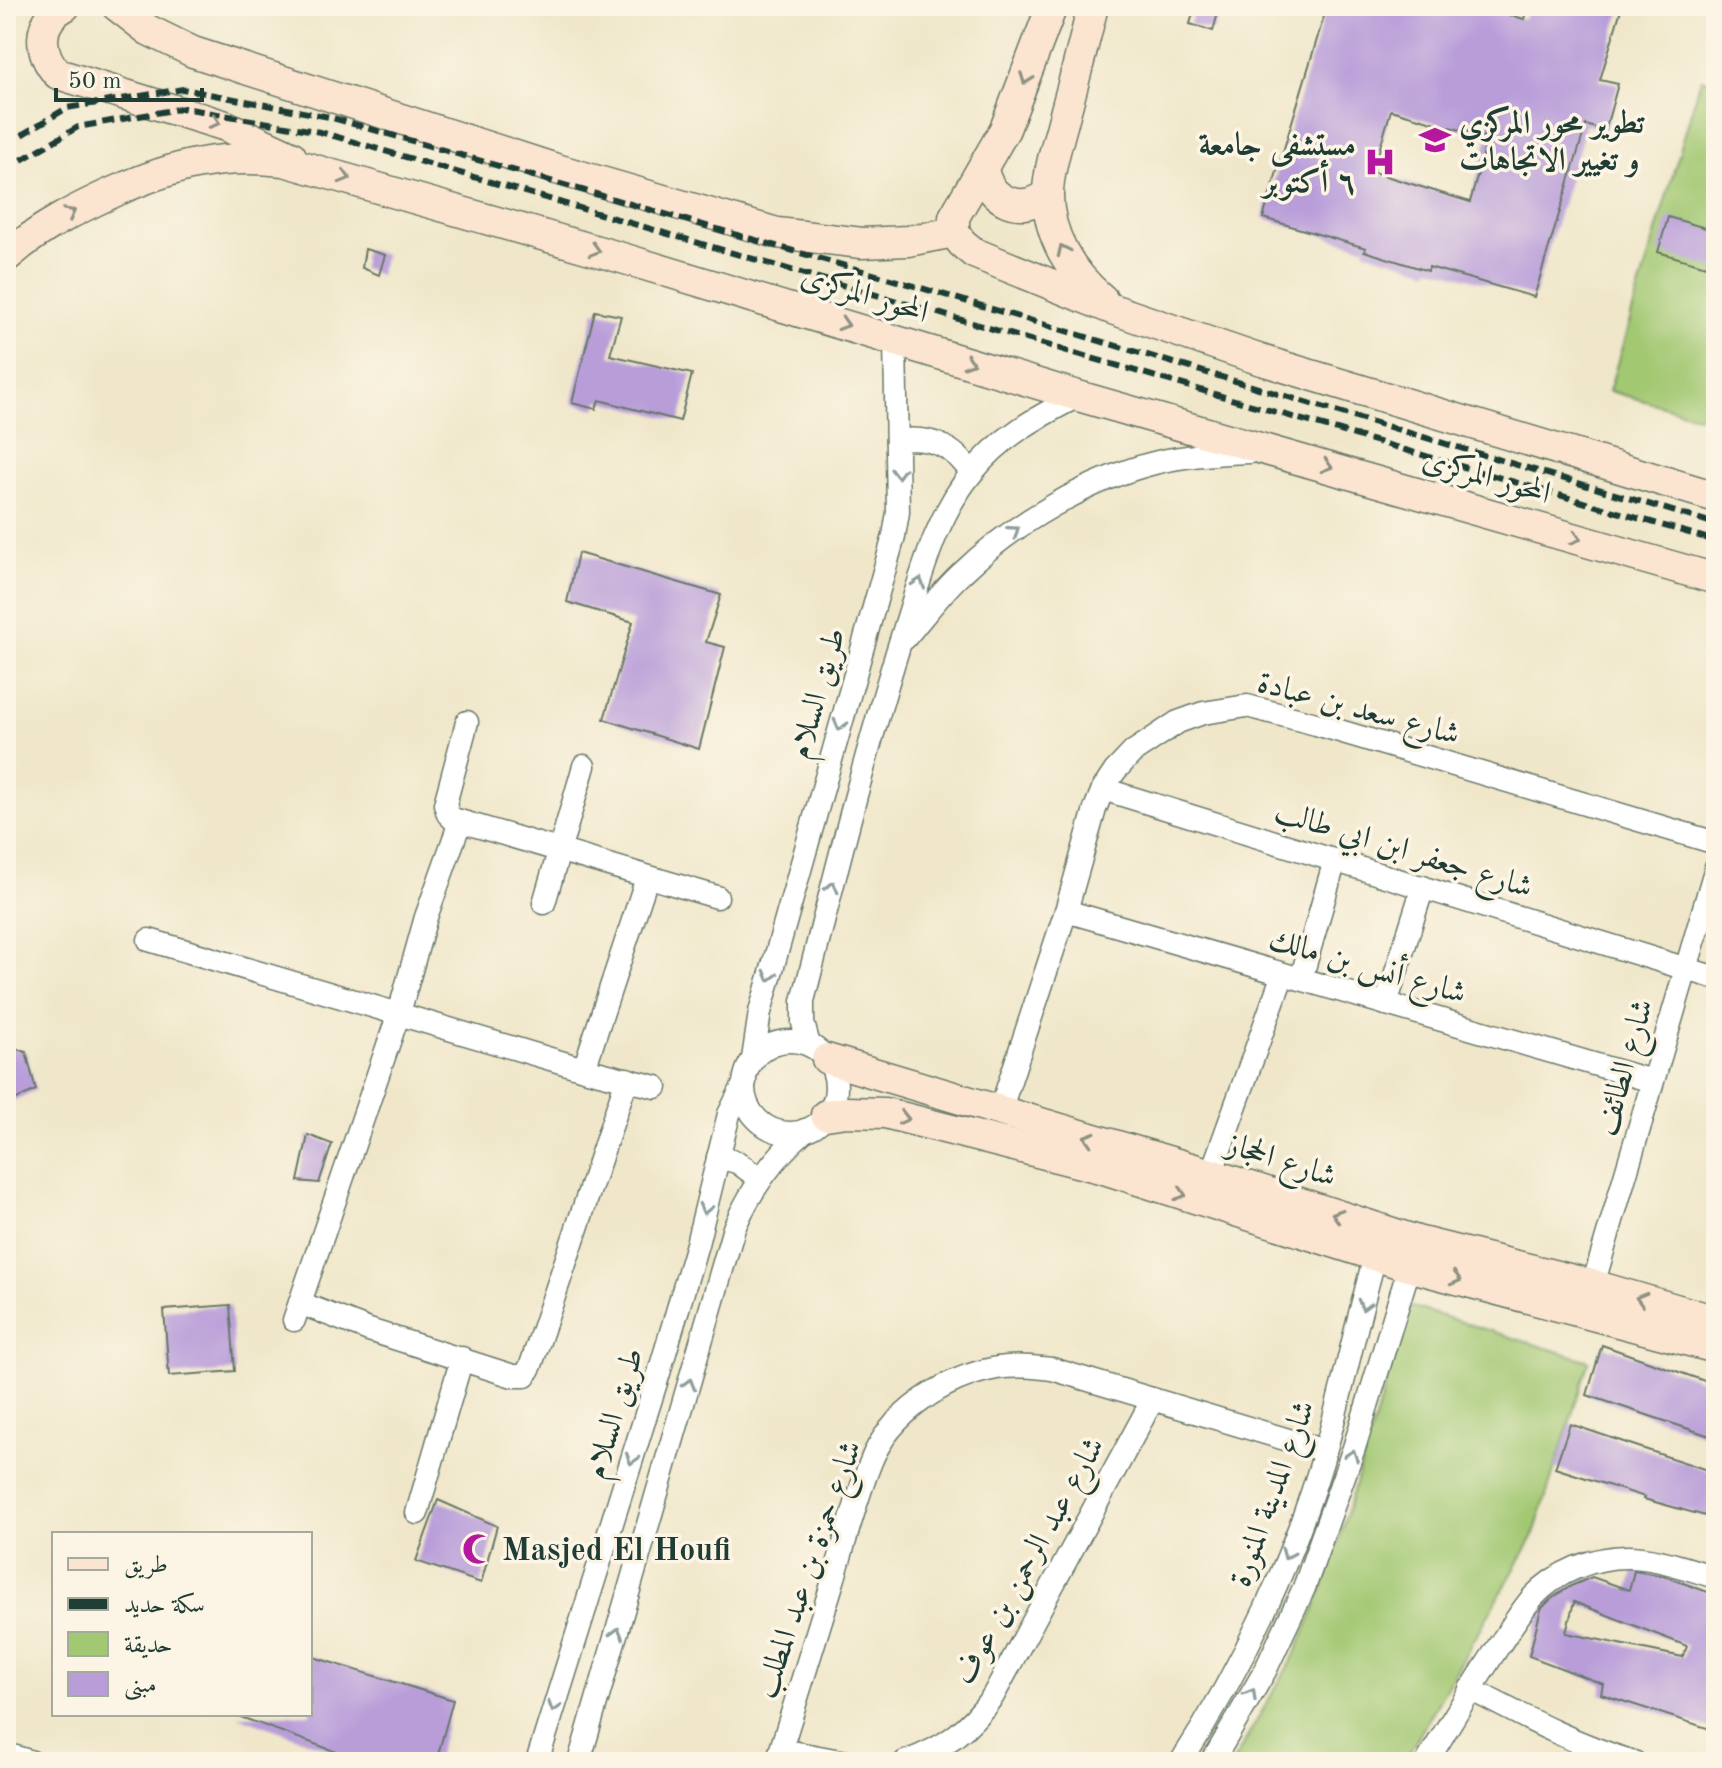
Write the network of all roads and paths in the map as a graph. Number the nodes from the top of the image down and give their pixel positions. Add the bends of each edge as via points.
1 (65, 6) edge
2 (117, 6) edge
3 (1052, 6) edge
4 (1093, 6) edge
5 (307, 166) junction
6 (983, 168) junction
7 (1048, 193) junction
8 (954, 232) junction
9 (6, 257) edge
10 (1112, 309) junction
11 (895, 339) junction
12 (1078, 396) junction
13 (897, 441) junction
14 (1278, 451) junction
15 (971, 473) junction
16 (1716, 497) edge
17 (1716, 579) edge
18 (899, 644) junction
19 (467, 722) dead end
20 (584, 766) dead end
21 (1103, 789) junction
22 (460, 822) junction
23 (1716, 843) edge
24 (559, 852) junction
25 (1335, 860) junction
26 (1716, 867) edge
27 (647, 878) junction
28 (1423, 887) junction
29 (717, 897) dead end
30 (544, 903) dead end
31 (1066, 911) junction
32 (149, 940) dead end
33 (1686, 968) junction
34 (1292, 977) junction
35 (1716, 978) edge
36 (1386, 1004) junction
37 (399, 1013) junction
38 (818, 1052) junction
39 (753, 1059) junction
40 (584, 1069) junction
41 (627, 1079) junction
42 (1652, 1081) junction
43 (745, 1082) junction
44 (656, 1087) dead end
45 (1000, 1111) junction
46 (816, 1123) junction
47 (718, 1157) junction
48 (1211, 1174) junction
49 (760, 1179) junction
50 (1380, 1242) junction
51 (1413, 1253) junction
52 (1593, 1285) junction
53 (1716, 1321) edge
54 (1716, 1348) edge
55 (462, 1358) junction
56 (1153, 1399) junction
57 (1325, 1451) junction
58 (417, 1513) dead end
59 (1716, 1577) edge
60 (1470, 1689) junction
61 (951, 1740) junction
62 (6, 1754) edge
63 (779, 1756) edge
64 (32, 1762) edge
65 (537, 1762) edge
66 (579, 1762) edge
67 (846, 1762) edge
68 (905, 1762) edge
69 (941, 1762) edge
70 (1181, 1762) edge
71 (1212, 1762) edge
72 (1427, 1762) edge
73 (1634, 1762) edge

1 -> 5 main road via 50,17 42,41 58,74 226,126
2 - 8 main road, المحور المركزى via 148,30 193,52 553,168 763,229 862,243
3 -> 6 main road via 1018,99
4 - 7 main road
9 -> 5 main road, المحور المركزى via 63,217 165,170 236,158
5 -> 11 main road, المحور المركزى
6 - 7 main road via 988,185 1007,202 1025,205
6 - 8 main road via 954,217
10 -> 7 main road via 1073,270 1051,220
8 - 10 main road, المحور المركزى via 974,253
10 - 16 main road, المحور المركزى via 1258,359
11 -> 12 main road, المحور المركزى
11 - 13 street, طريق السلام
12 - 14 main road, المحور المركزى
12 - 15 street, طريق السلام via 1011,433
13 - 15 street via 939,444
13 -> 39 street, طريق السلام via 898,512 890,552 760,1012
14 -> 17 main road, المحور المركزى
18 -> 14 street via 961,573 1057,505 1157,462 1211,453
18 -> 15 street, طريق السلام via 941,524
38 -> 18 street, طريق السلام via 803,1023 803,1001
19 - 22 street via 445,804 448,814
20 - 24 street
21 - 23 street, شارع سعد بن عبادة via 1133,752 1155,735 1203,713 1247,706
21 - 25 street, شارع جعفر ابن ابي طالب
21 - 31 street, شارع سعد بن عبادة
22 - 24 street
22 - 37 street
24 - 27 street
24 - 30 street
25 - 28 street, شارع جعفر ابن ابي طالب
25 - 34 street
26 - 33 street, شارع الطائف
27 - 29 street
27 - 40 street
28 - 33 street, شارع جعفر ابن ابي طالب
28 - 36 street
31 - 34 street, شارع أنس بن مالك
31 - 45 street, شارع سعد بن عبادة
32 - 37 street
33 - 35 street, شارع جعفر ابن ابي طالب
33 - 42 street, شارع الطائف
34 - 36 street, شارع أنس بن مالك
34 - 48 street
36 - 42 street, شارع أنس بن مالك
37 - 40 street
37 - 55 street via 297,1311
38 - 39 street via 797,1041 772,1044
38 - 45 main road, شارع الحجاز
38 - 46 street via 833,1071 836,1094
39 - 43 street
40 - 41 street
41 - 44 street
41 - 55 street via 528,1373 517,1378
42 - 52 street, شارع الطائف
43 - 46 street via 750,1107 767,1126 780,1131
43 - 47 street, طريق السلام via 729,1114
48 -> 45 main road, شارع الحجاز
46 - 49 street, طريق السلام via 787,1146
46 -> 50 main road, شارع الحجاز via 861,1112 904,1118
47 - 49 street via 737,1162
47 -> 65 street, طريق السلام via 659,1373
50 -> 48 main road, شارع الحجاز
66 -> 49 street, طريق السلام via 734,1228
50 - 51 main road, شارع الحجاز
50 -> 57 street, شارع المدينة المنورة
51 - 52 main road, شارع الحجاز
51 -> 54 main road, شارع الحجاز
71 -> 51 street, شارع المدينة المنورة via 1265,1671 1304,1588 1354,1448
53 -> 52 main road, شارع الحجاز
55 - 58 street
56 - 57 street, شارع حمزة بن عبد المطلب
56 - 61 street, شارع عبد الرحمن بن عوف via 1004,1679 973,1723
56 - 63 street, شارع حمزة بن عبد المطلب via 1025,1366 971,1375 923,1399 902,1417 870,1461
57 -> 70 street, شارع المدينة المنورة via 1256,1626
59 - 60 street via 1628,1557 1567,1572 1533,1597
60 - 72 street
60 - 73 street via 1551,1732
61 - 68 street, شارع عبد الرحمن بن عوف
61 - 69 street
62 - 64 street
63 - 67 street

